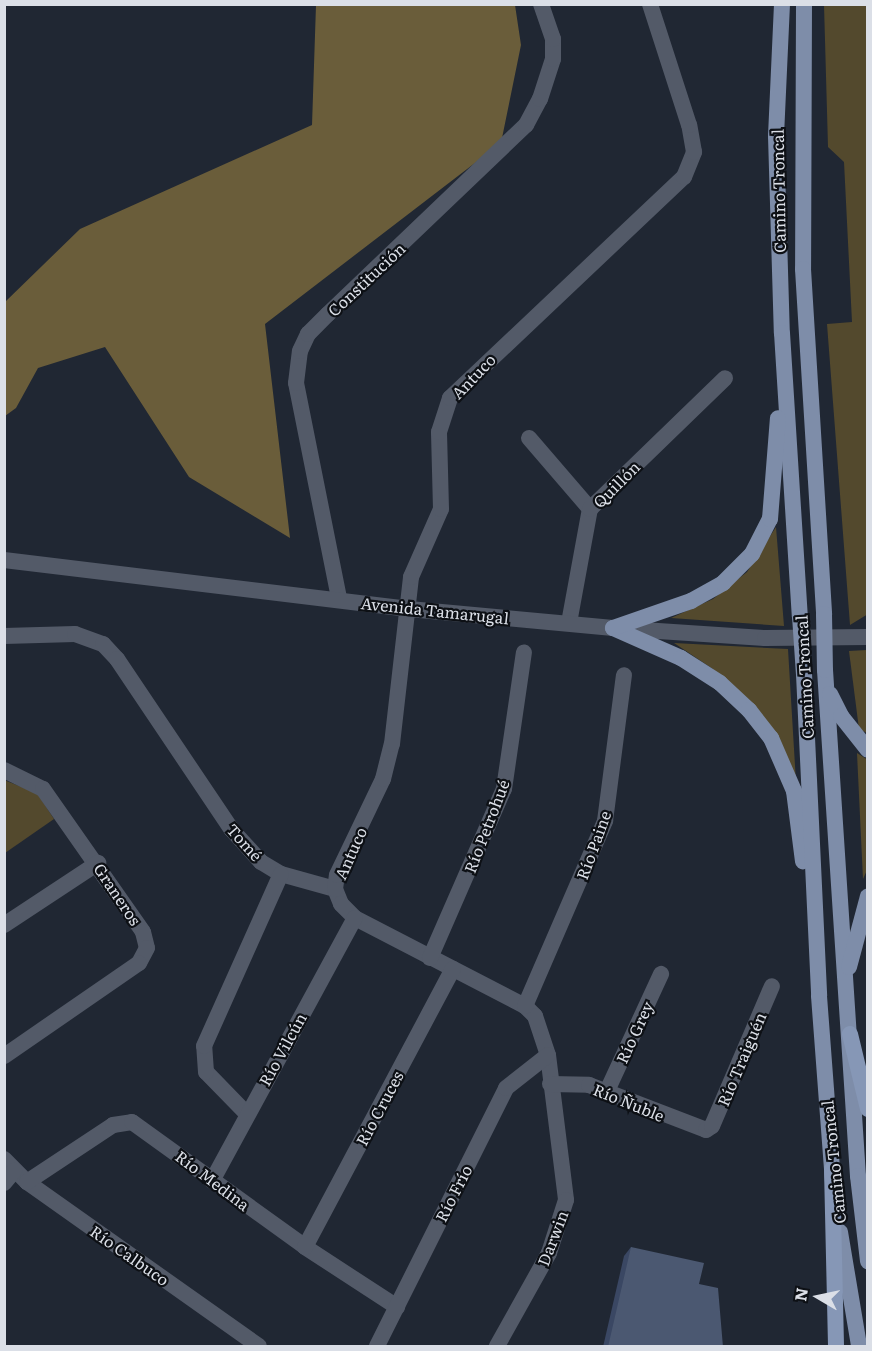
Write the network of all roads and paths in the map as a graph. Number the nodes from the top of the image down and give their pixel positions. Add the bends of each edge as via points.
1 (541, 4) edge
2 (650, 4) edge
3 (782, 4) edge
4 (804, 4) edge
5 (782, 333) junction
6 (725, 378) dead end
7 (529, 438) dead end
8 (590, 509) junction
9 (4, 560) edge
10 (339, 598) junction
11 (409, 609) junction
12 (569, 623) junction
13 (613, 628) junction
14 (4, 636) edge
15 (867, 637) edge
16 (524, 652) dead end
17 (624, 675) dead end
18 (826, 675) junction
19 (867, 750) edge
20 (4, 770) edge
21 (98, 863) junction
22 (281, 874) junction
23 (335, 889) junction
24 (867, 896) edge
25 (356, 918) junction
26 (4, 924) edge
27 (430, 958) junction
28 (817, 967) junction
29 (453, 969) junction
30 (661, 974) dead end
31 (845, 982) junction
32 (772, 986) dead end
33 (525, 1006) junction
34 (850, 1034) junction
35 (548, 1055) junction
36 (4, 1056) edge
37 (550, 1084) junction
38 (607, 1091) junction
39 (867, 1109) edge
40 (246, 1113) junction
41 (706, 1130) joint
42 (832, 1169) junction
43 (12, 1174) edge
44 (212, 1181) junction
45 (305, 1247) junction
46 (867, 1261) edge
47 (397, 1307) junction
48 (259, 1347) edge
49 (377, 1347) edge
50 (497, 1347) edge
51 (836, 1347) edge
52 (859, 1347) edge

1 - 10 street, Constitución via 553,39 553,59 540,99 526,125 308,334 300,351 296,383
2 - 11 street, Antuco via 694,152 684,177 450,398 439,432 441,509 413,571
3 - 5 main road, Camino Troncal via 776,136
4 - 18 main road, Camino Troncal, bridge via 803,268
5 - 13 main road via 774,497 763,536 739,569 723,583 671,611
5 - 28 main road, Camino Troncal, bridge via 804,674
6 - 8 street, Quillón
7 - 8 street
8 - 12 street, Quillón
9 - 10 street, Avenida Tamarugal
10 - 11 street, Avenida Tamarugal
11 - 12 street, Avenida Tamarugal
11 - 23 street, Antuco via 392,744 383,779 337,874
12 - 13 street, Avenida Tamarugal
13 - 15 street, Avenida Tamarugal via 765,638
13 - 28 main road via 681,658 720,683 771,738 794,791
14 - 22 street, Tomé via 54,632 90,637 103,644 232,830 261,862
16 - 27 street, Río Petrohué via 504,789
17 - 33 street, Río Paine via 605,821
18 - 19 main road via 841,716
18 - 31 main road, Camino Troncal
20 - 21 street, Graneros via 43,789
21 - 26 street
21 - 36 street, Graneros via 144,932 144,954 139,963
22 - 23 street, Tomé
22 - 40 street via 204,1046 206,1072
23 - 25 street via 341,904
24 - 31 main road
25 - 27 street
25 - 40 street, Río Vilcún
27 - 29 street
28 - 42 main road, Camino Troncal
29 - 33 street
29 - 45 street, Río Cruces
30 - 38 street, Río Grey
31 - 34 main road, Camino Troncal
32 - 41 street, Río Traiguén via 712,1126
33 - 35 street via 535,1016
34 - 39 highway
34 - 46 main road, Camino Troncal
35 - 37 street
35 - 47 street, Río Frío via 506,1088
37 - 38 street, Río Ñuble via 569,1082
37 - 50 street, Darwin via 562,1153 566,1200 562,1222
38 - 41 street, Río Ñuble via 697,1130
40 - 44 street, Río Vilcún
42 - 51 highway
42 - 52 main road, Camino Troncal via 848,1300
43 - 44 street, Río Medina via 113,1125 132,1122
43 - 48 street, Río Calbuco
44 - 45 street, Río Medina
45 - 47 street, Río Medina
47 - 49 street, Río Frío

